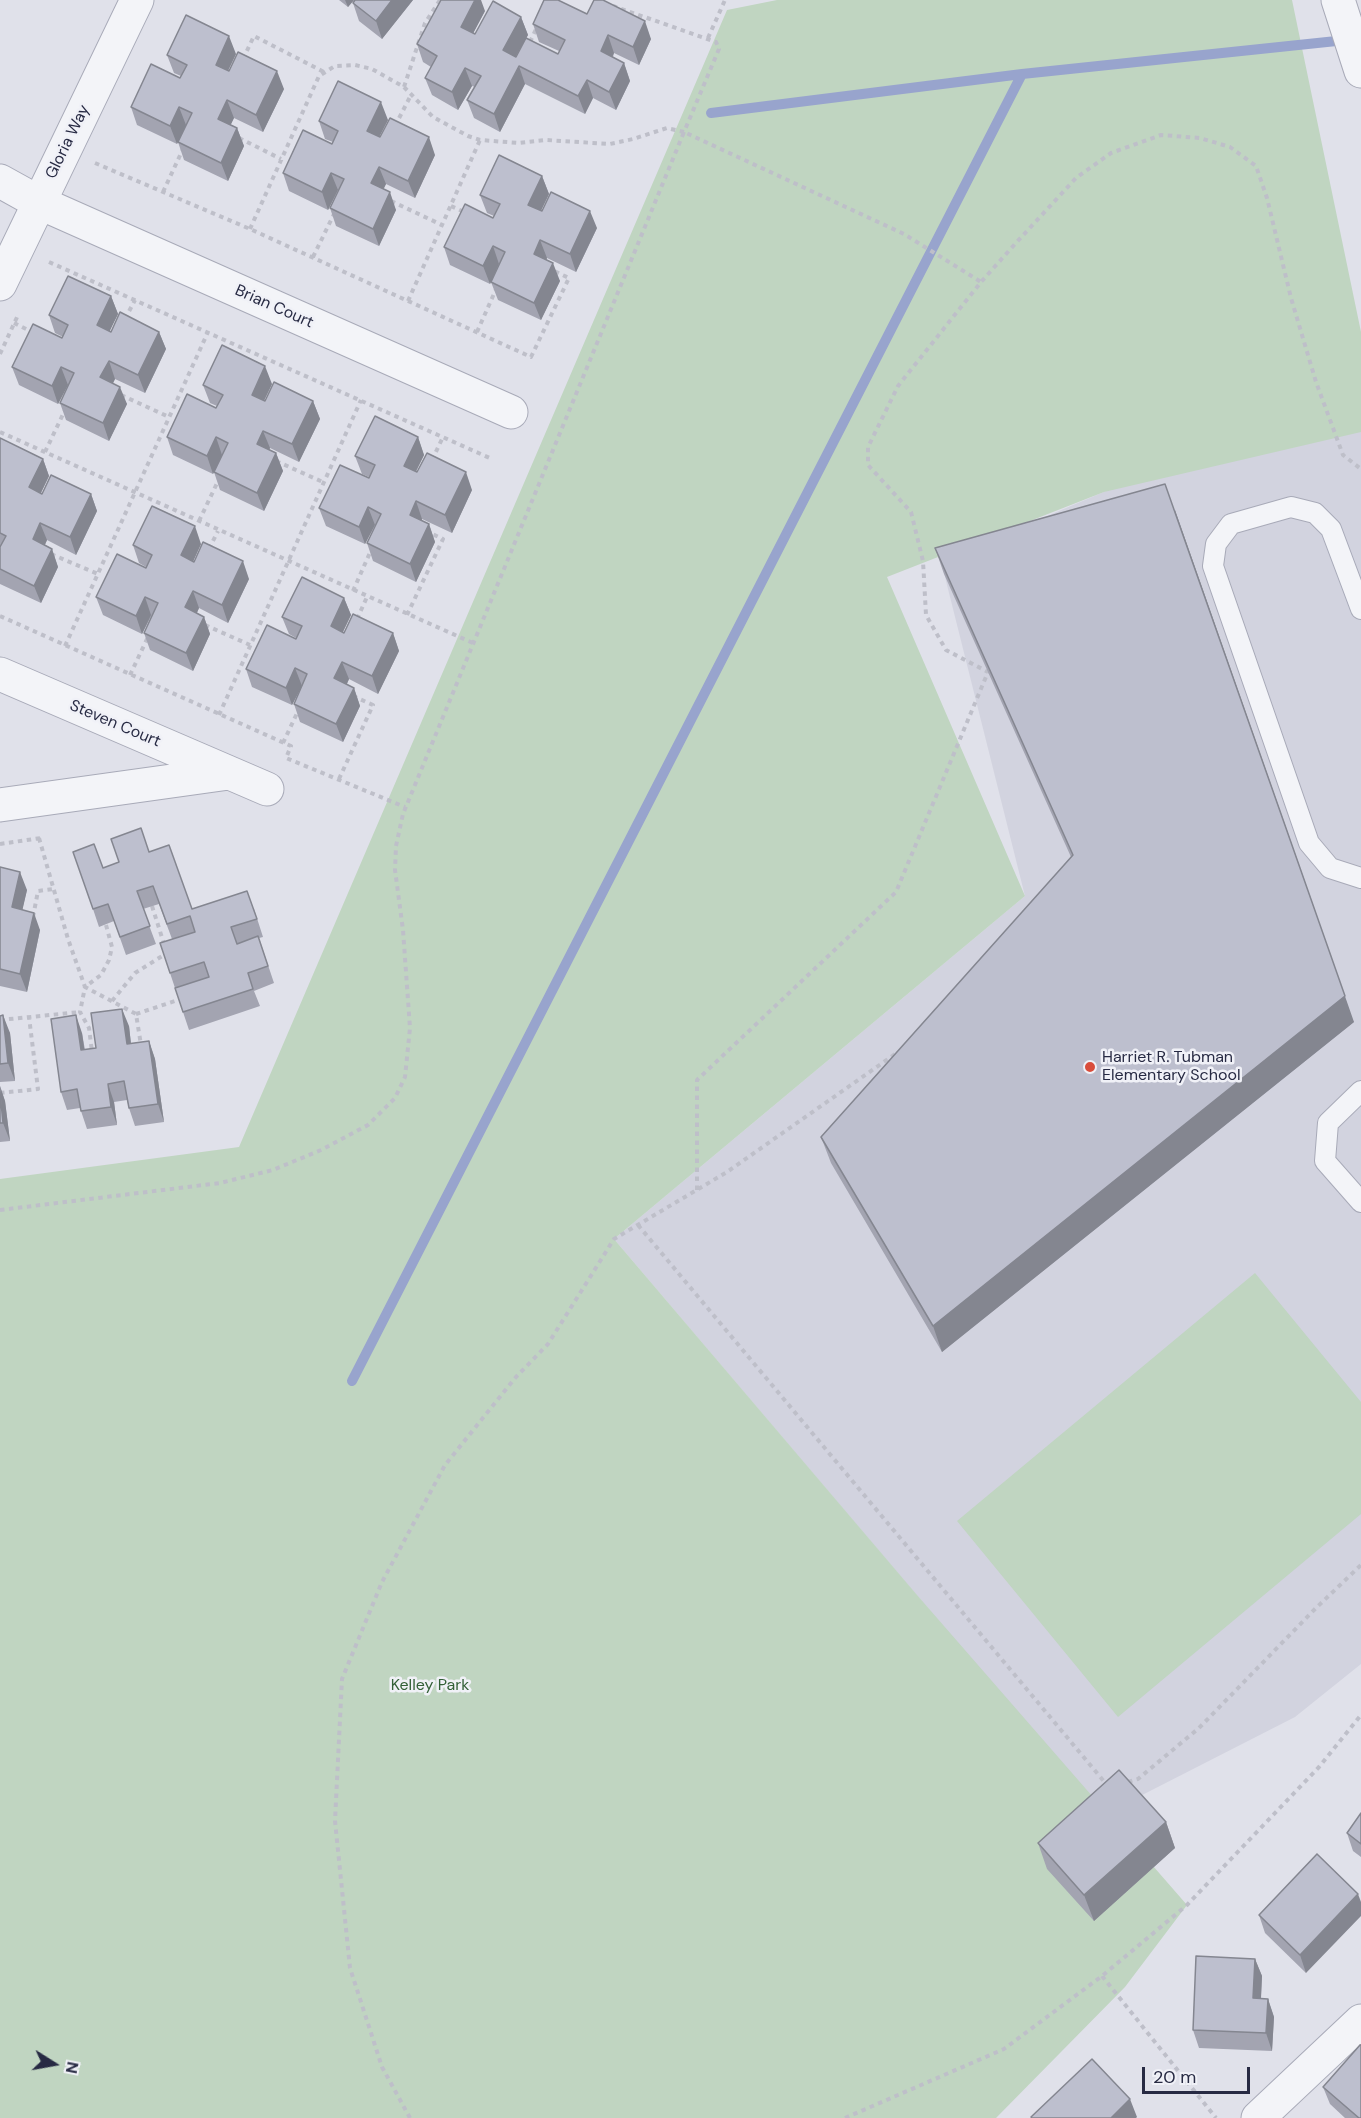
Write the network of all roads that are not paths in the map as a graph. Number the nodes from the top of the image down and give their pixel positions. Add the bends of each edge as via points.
1 (137, 0) edge
2 (1340, 8) edge
3 (1360, 67) edge
4 (0, 181) edge
5 (38, 202) junction
6 (0, 284) edge
7 (511, 412) dead end
8 (1361, 609) edge
9 (0, 674) edge
10 (231, 773) junction
11 (267, 789) dead end
12 (0, 805) edge
13 (1361, 878) edge
14 (1361, 1091) edge
15 (1361, 1202) edge
16 (1361, 2021) edge
17 (1258, 2118) edge

1 - 5 street, Gloria Way
2 - 3 street
4 - 5 street, Brian Court
5 - 6 street, Gloria Way
5 - 7 street, Brian Court
8 - 13 lane via 1331,529 1315,513 1291,507 1231,524 1216,544 1213,566 1309,843 1330,868
9 - 10 street, Steven Court
10 - 11 street, Steven Court
10 - 12 street
14 - 15 lane via 1328,1123 1325,1161
16 - 17 street

